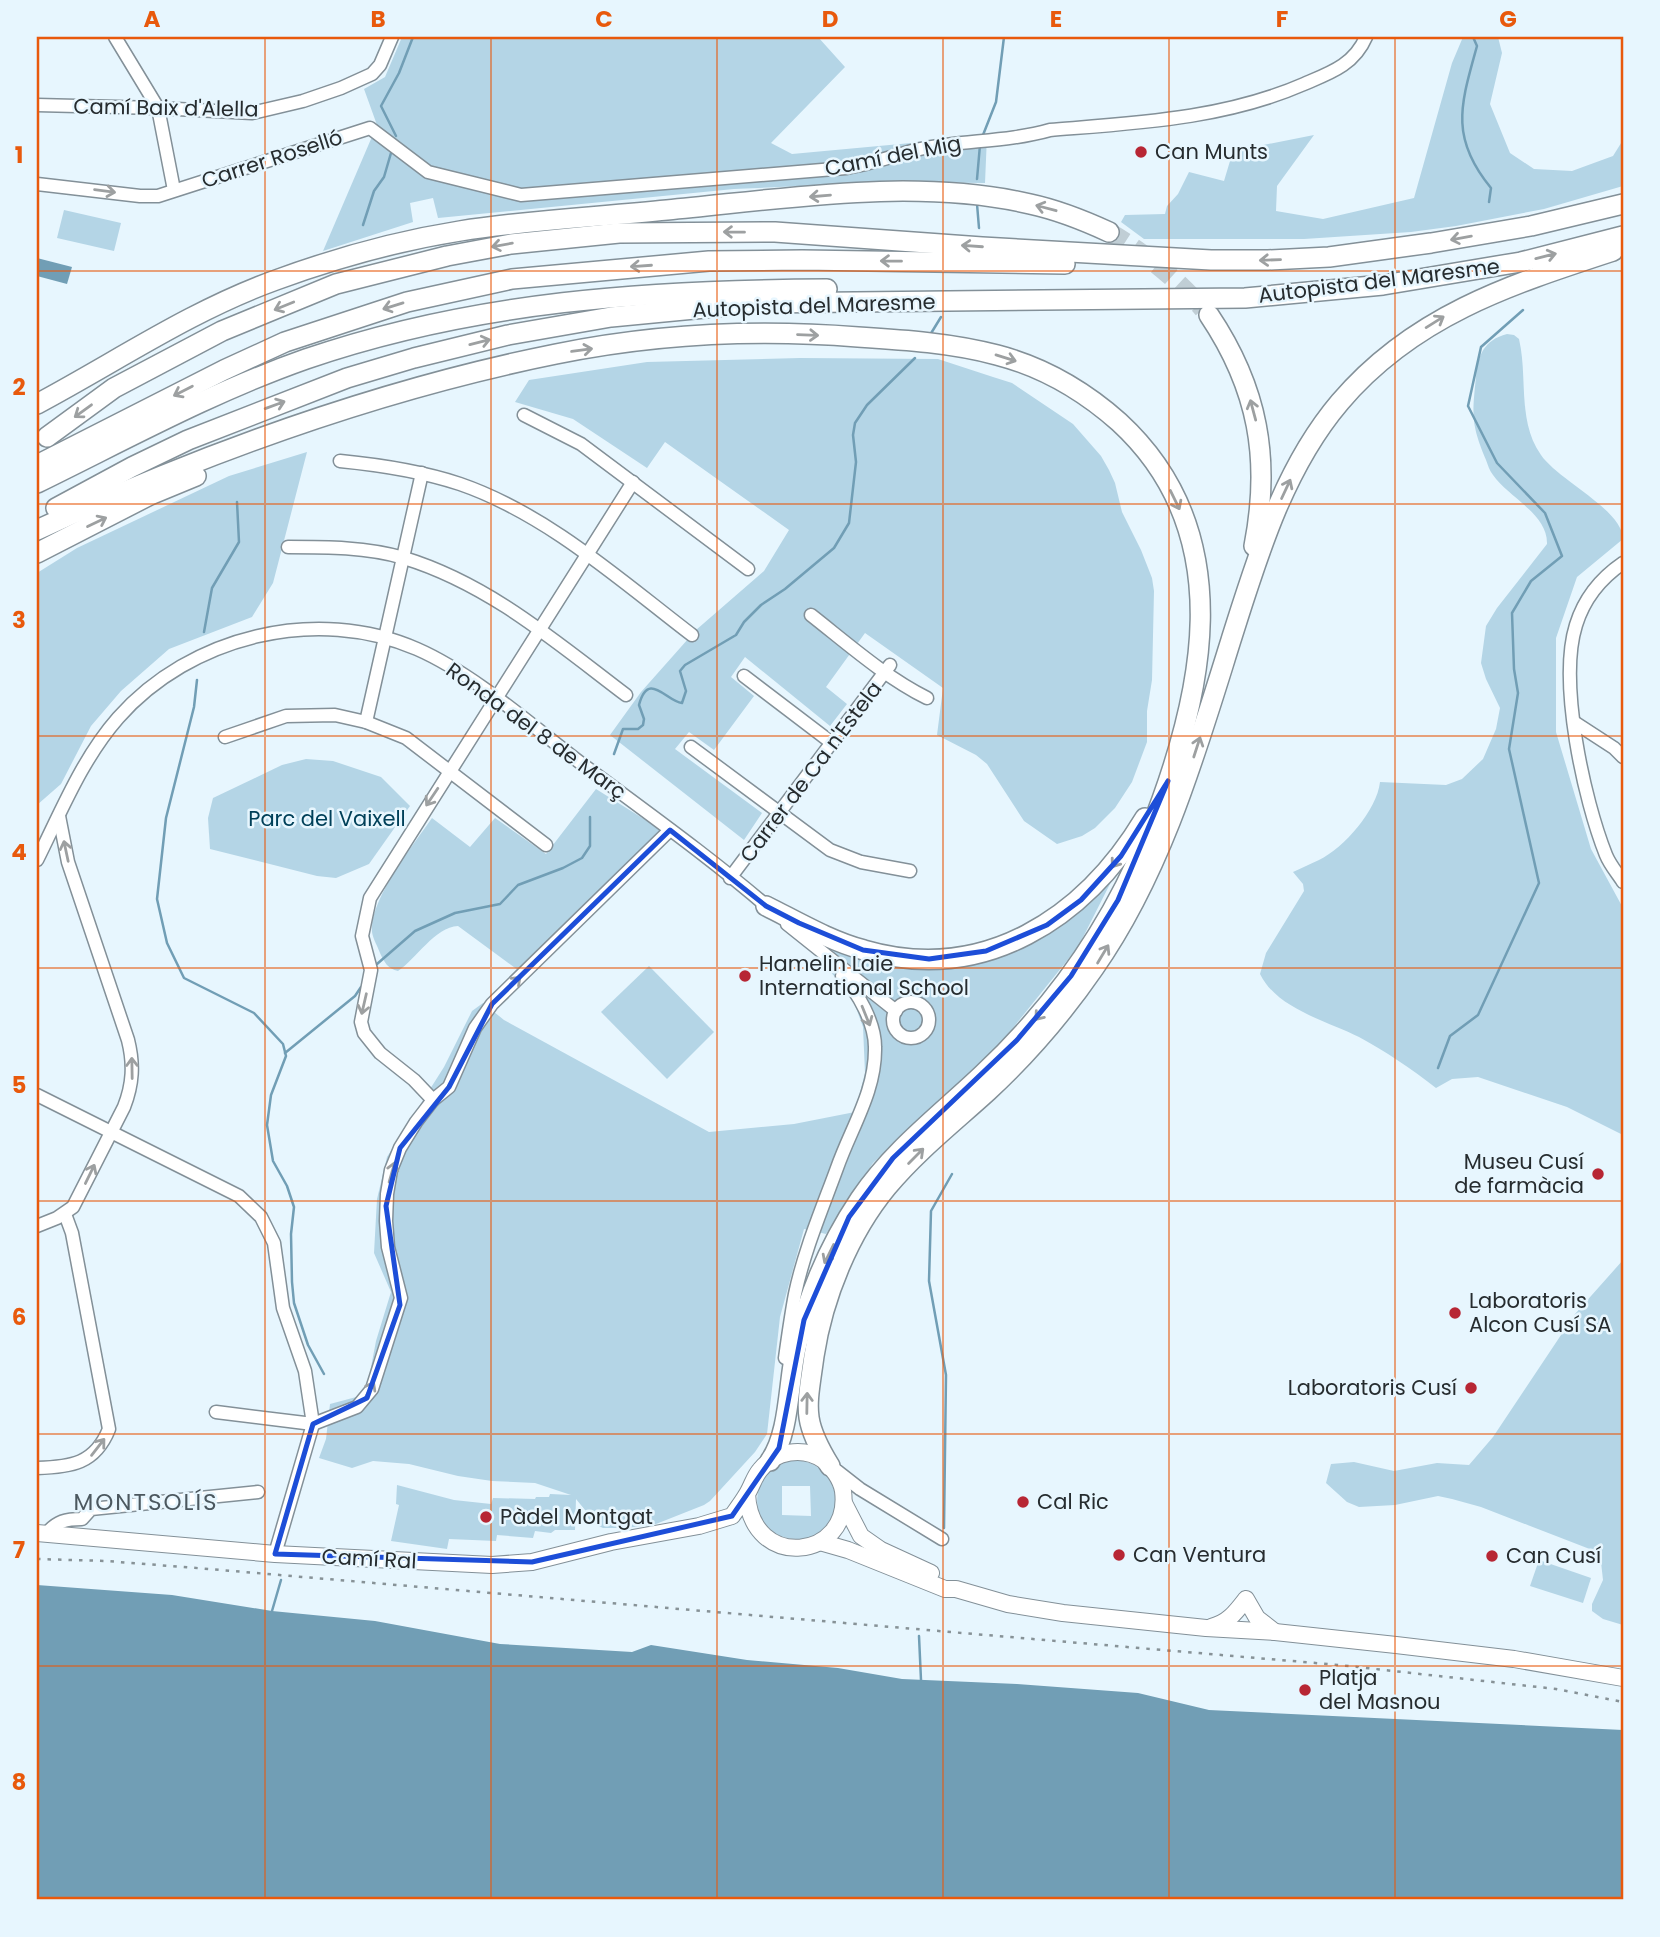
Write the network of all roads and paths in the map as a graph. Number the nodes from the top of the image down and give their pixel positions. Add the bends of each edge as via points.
1 (116, 37) edge
2 (392, 37) edge
3 (1366, 37) edge
4 (37, 106) edge
5 (158, 108) junction
6 (370, 128) joint
7 (37, 184) edge
8 (174, 190) junction
9 (1623, 204) edge
10 (506, 225) junction
11 (1109, 232) tunnel mouth
12 (619, 233) junction
13 (1623, 236) edge
14 (1623, 247) edge
15 (1212, 260) junction
16 (1309, 291) junction
17 (1209, 315) tunnel mouth
18 (77, 383) junction
19 (373, 401) junction
20 (37, 404) edge
21 (37, 411) edge
22 (524, 415) dead end
23 (47, 437) dead end
24 (340, 461) dead end
25 (37, 465) edge
26 (422, 473) junction
27 (633, 482) junction
28 (37, 483) edge
29 (37, 519) edge
30 (37, 530) edge
31 (288, 547) dead end
32 (37, 553) edge
33 (587, 555) junction
34 (402, 557) junction
35 (1623, 563) edge
36 (748, 569) dead end
37 (1244, 598) junction
38 (811, 615) dead end
39 (540, 630) junction
40 (692, 635) dead end
41 (384, 636) junction
42 (888, 669) junction
43 (744, 676) dead end
44 (626, 695) dead end
45 (927, 698) dead end
46 (496, 699) junction
47 (366, 722) junction
48 (1574, 722) junction
49 (225, 737) dead end
50 (832, 743) junction
51 (691, 747) dead end
52 (1623, 757) edge
53 (451, 770) junction
54 (1168, 781) junction
55 (779, 814) junction
56 (59, 816) junction
57 (670, 830) junction
58 (546, 845) dead end
59 (37, 860) edge
60 (910, 871) dead end
61 (730, 878) junction
62 (1623, 882) edge
63 (766, 906) junction
64 (810, 943) junction
65 (896, 1011) dead end
66 (37, 1095) edge
67 (433, 1100) junction
68 (111, 1132) junction
69 (65, 1214) junction
70 (37, 1226) edge
71 (216, 1412) dead end
72 (786, 1412) junction
73 (313, 1424) junction
74 (770, 1461) junction
75 (830, 1466) junction
76 (37, 1468) edge
77 (842, 1486) junction
78 (860, 1489) junction
79 (258, 1492) dead end
80 (747, 1494) junction
81 (844, 1503) junction
82 (82, 1519) junction
83 (754, 1525) junction
84 (699, 1526) junction
85 (41, 1533) edge
86 (90, 1537) junction
87 (942, 1539) dead end
88 (820, 1542) junction
89 (275, 1554) junction
90 (956, 1589) junction
91 (1206, 1628) junction
92 (1275, 1632) junction
93 (1623, 1678) edge

1 - 5 street
2 - 5 street, Camí Baix d'Alella via 372,74 303,101 252,113
3 - 6 street, Camí del Mig via 1351,60 1334,72 1248,105 1196,116 920,149 875,163 758,177 521,195 428,172
4 - 5 street, Camí Baix d'Alella
5 - 8 street
6 - 8 street, Carrer Roselló
7 -> 8 street, Carrer Roselló via 141,196
9 -> 15 highway, Autopista del Maresme via 1531,226 1329,257
11 -> 10 highway via 1028,203 912,191
10 - 12 highway
10 - 18 highway via 391,245 275,280 190,318
15 -> 12 highway, Autopista del Maresme via 775,232
12 -> 23 highway, Autopista del Maresme via 511,243 336,284 222,331 114,388
16 -> 13 highway, Autopista del Maresme via 1383,285 1521,262
37 -> 14 highway via 1300,460 1325,420 1372,369 1399,345 1458,309
15 -> 25 highway via 1057,264 709,261 512,278 407,302 285,342
16 - 28 highway via 734,289 607,296 477,314 349,346 243,383
29 -> 16 highway, Autopista del Maresme via 132,467 248,415 358,375 508,335 611,317 757,303 1176,300
37 -> 17 highway via 1258,529 1262,460 1244,379
18 - 20 highway
18 - 21 highway
19 - 30 highway via 180,468
32 -> 19 highway via 150,495
19 -> 54 highway via 558,353 668,338 757,333 939,344 996,354 1046,373 1089,397 1131,434 1153,461 1188,526 1199,567 1200,633 1193,687
22 - 27 street via 580,444
24 - 26 street
26 - 33 street via 503,503
26 - 34 street
27 - 33 street
27 - 36 street
31 - 34 street via 354,549
33 - 39 street
33 - 40 street
34 - 39 street via 449,574
34 - 41 street
35 - 48 street via 1599,583 1576,625 1571,648
75 -> 37 highway via 811,1434 807,1396 825,1310 852,1242 886,1188 1049,1028 1096,966 1136,898 1176,806
38 - 42 street
39 - 44 street
39 - 46 street
41 - 46 street, Ronda del 8 de Març via 456,670
41 - 47 street
41 - 56 street, Ronda del 8 de Març via 294,630 242,640 189,662 145,692 118,718 90,756
42 - 45 street
42 - 50 street, Carrer de Ca n'Estela
43 - 50 street
46 - 53 street
46 - 57 street, Ronda del 8 de Març
47 - 49 street via 335,715 286,716
47 - 53 street via 406,738
48 - 52 street
48 - 62 street via 1588,796 1607,857
50 - 55 street, Carrer de Ca n'Estela
51 - 55 street
53 - 58 street
53 -> 67 street via 373,890 362,936 371,970 361,1013 364,1033
54 -> 63 highway via 1121,856 1080,900 1047,925 986,951 929,959 877,954
54 -> 72 highway via 1123,890 1071,976 1017,1040 893,1158 849,1217 828,1255 804,1320
55 - 60 street via 831,850 861,862
55 - 61 street, Carrer de Ca n'Estela
56 - 59 street, Ronda del 8 de Març
68 -> 56 street via 129,1095 131,1051 68,862
57 - 61 street, Ronda del 8 de Març
67 -> 57 street via 449,1087 475,1028 492,1004
61 - 63 street, Ronda del 8 de Març
63 - 64 street, Ronda del 8 de Març
64 - 65 street, Ronda del 8 de Març
64 -> 72 street via 850,984 867,1015 875,1045 866,1102 845,1144 795,1293 782,1380
66 - 68 street
73 -> 67 street via 357,1407 372,1389 401,1298 387,1230 391,1170 415,1122
69 -> 68 street via 79,1198
68 - 73 street via 239,1196 261,1217 274,1243 283,1308 305,1371
69 - 70 street
76 -> 69 street via 90,1458 103,1445 109,1429
71 - 73 street
72 - 74 highway via 779,1448
73 - 89 street
74 - 75 main road via 802,1452
74 - 80 main road
75 - 77 main road
75 - 78 street
77 - 78 street
77 - 81 main road
78 - 87 street
79 - 82 street via 91,1509
80 - 83 main road
80 - 84 main road via 732,1516
81 - 88 main road via 837,1526
81 - 90 main road via 862,1536 881,1550 949,1581
82 - 85 street via 54,1523
82 - 86 street via 88,1523
83 - 84 main road
83 - 88 main road via 766,1539 783,1547 802,1548
84 - 89 main road, Camí Ral via 533,1562
85 - 86 main road, Camí Ral
86 - 89 main road, Camí Ral
88 - 90 main road via 945,1589
90 - 91 main road via 1021,1606
91 - 92 main road
91 - 92 main road via 1233,1616 1246,1599 1257,1618
92 - 93 main road via 1502,1658

